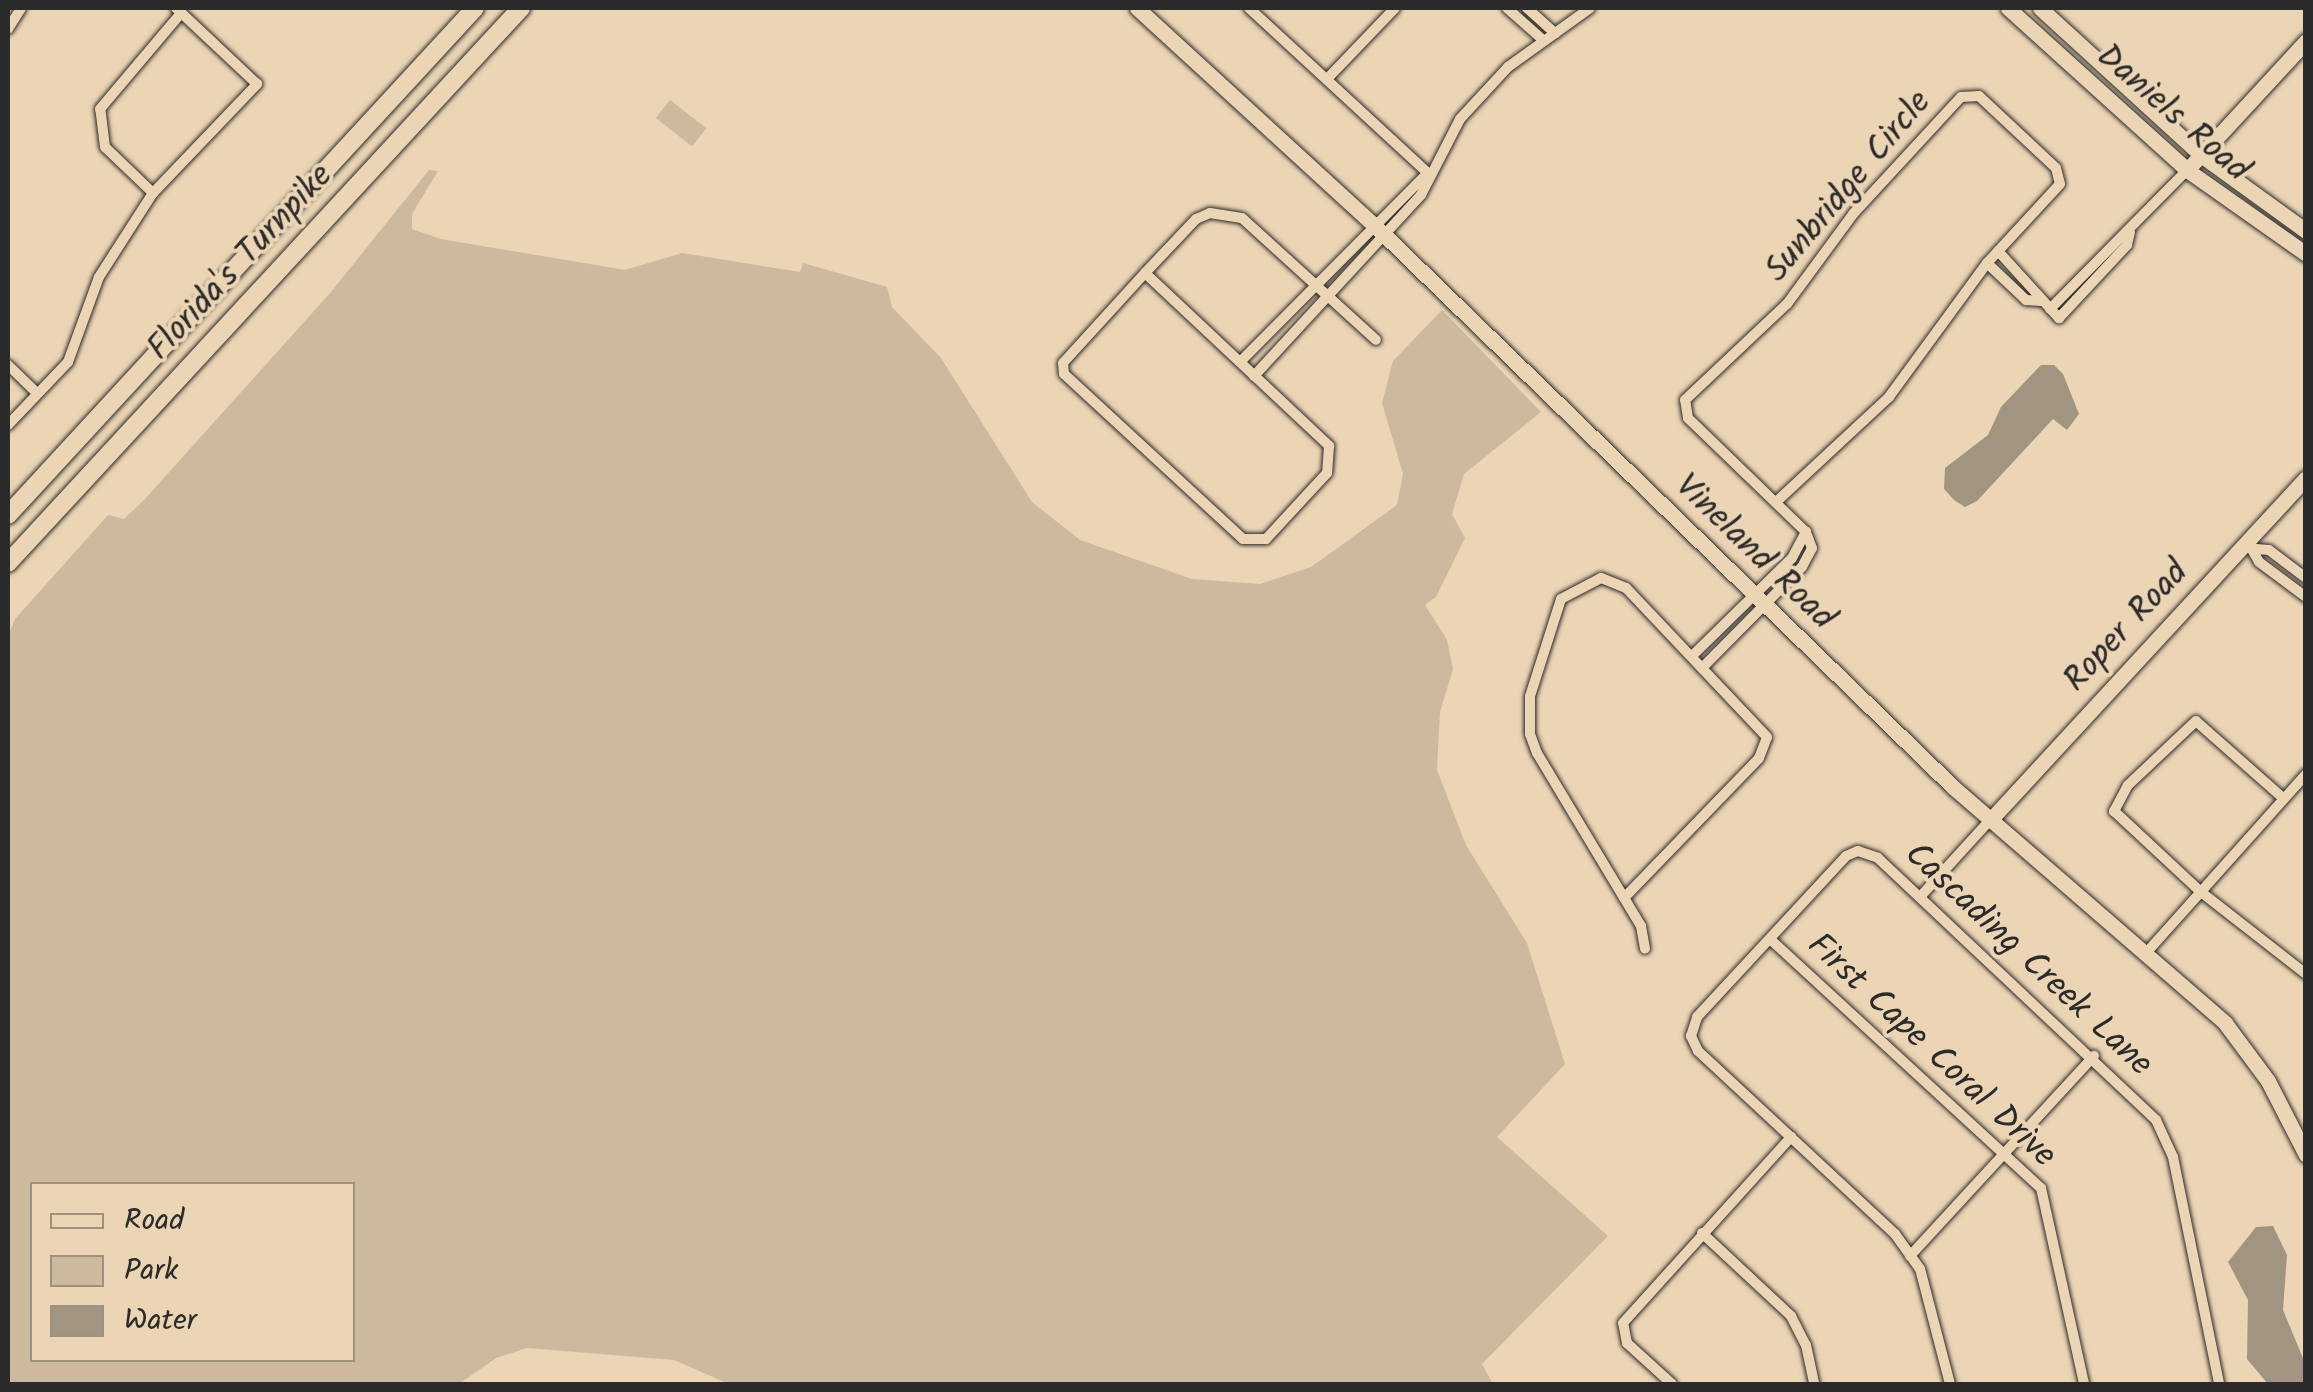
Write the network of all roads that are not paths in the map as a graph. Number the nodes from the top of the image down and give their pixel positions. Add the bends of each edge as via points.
1 (21, 8) edge
2 (476, 8) edge
3 (521, 8) edge
4 (1138, 8) edge
5 (1249, 8) edge
6 (1395, 8) edge
7 (1506, 8) edge
8 (1528, 8) edge
9 (1590, 8) edge
10 (2008, 8) edge
11 (2040, 8) edge
12 (179, 10) edge
13 (8, 29) edge
14 (1554, 33) junction
15 (1543, 40) junction
16 (2306, 41) edge
17 (1327, 79) junction
18 (2200, 156) junction
19 (2187, 170) junction
20 (1428, 173) junction
21 (1402, 193) junction
22 (153, 194) junction
23 (1413, 203) junction
24 (1377, 229) junction
25 (2306, 231) edge
26 (1998, 251) junction
27 (2306, 254) edge
28 (1336, 261) junction
29 (1987, 263) junction
30 (1347, 270) junction
31 (1145, 274) junction
32 (1314, 283) junction
33 (1327, 296) junction
34 (2050, 309) junction
35 (1376, 340) dead end
36 (1240, 362) junction
37 (8, 364) edge
38 (1254, 376) junction
39 (37, 393) junction
40 (8, 425) edge
41 (2306, 478) edge
42 (1776, 502) junction
43 (8, 515) edge
44 (1806, 532) junction
45 (2252, 545) junction
46 (1792, 558) junction
47 (8, 563) edge
48 (1802, 567) junction
49 (2306, 578) edge
50 (2306, 596) edge
51 (1759, 600) junction
52 (1694, 654) junction
53 (1702, 668) junction
54 (2306, 774) edge
55 (2284, 798) junction
56 (1993, 817) junction
57 (2202, 892) junction
58 (1920, 897) junction
59 (1624, 898) junction
60 (1770, 939) junction
61 (1645, 949) dead end
62 (2147, 952) junction
63 (2306, 974) edge
64 (2094, 1056) junction
65 (1791, 1137) junction
66 (2004, 1154) junction
67 (2306, 1156) edge
68 (1702, 1233) junction
69 (1910, 1256) junction
70 (1672, 1384) edge
71 (1814, 1384) edge
72 (1950, 1384) edge
73 (2084, 1384) edge
74 (2219, 1384) edge

1 - 13 street
2 - 43 highway, Florida's Turnpike
3 - 47 highway, Florida's Turnpike
4 - 24 main road, Vineland Road
5 - 17 street
6 - 17 street
7 - 15 street
8 - 14 street
9 - 14 street
10 - 19 main road, Daniels Road
11 - 18 main road, Daniels Road
12 - 22 street via 100,109 98,130 106,147
12 - 22 street via 257,84
14 - 15 street
15 - 20 street via 1460,119
16 - 18 main road
17 - 20 street
18 - 19 main road
18 - 25 main road, Daniels Road
19 - 27 main road, Daniels Road
19 - 34 street
20 - 21 street
20 - 23 street
21 - 23 street
21 - 24 street
22 - 39 street via 98,278 68,362
23 - 24 street
24 - 28 street
24 - 30 street
24 - 51 main road, Vineland Road
26 - 29 street, Sunbridge Circle
26 - 34 street
26 - 42 street, Sunbridge Circle via 2062,176 1972,93 1853,214 1787,304 1685,400 1688,418
28 - 30 street
28 - 32 street
29 - 34 street via 2026,300
29 - 42 street, Sunbridge Circle via 1889,397
30 - 33 street
31 - 32 street via 1196,219 1210,213 1242,218
31 - 36 street
31 - 38 street via 1061,368 1243,539 1254,542 1266,539 1332,462 1329,446
32 - 33 street
32 - 36 street
33 - 35 street
33 - 38 street
36 - 38 street
37 - 39 street
39 - 40 street
41 - 45 main road, Roper Road
42 - 44 street, Sunbridge Circle
44 - 46 street
44 - 48 street via 1812,548
45 - 49 street
45 - 50 street via 2260,562
45 - 56 main road, Roper Road
46 - 48 street
46 - 51 street
48 - 51 street
51 - 52 street
51 - 53 street
51 - 56 main road, Vineland Road
52 - 53 street
52 - 59 street via 1626,588 1586,580 1561,599 1530,696 1537,753
53 - 59 street via 1761,727 1765,748
54 - 55 street
55 - 57 street
55 - 57 street via 2196,721 2128,785 2114,811
56 - 58 street
56 - 62 main road, Vineland Road
57 - 62 street
57 - 63 street
58 - 60 street, Cascading Creek Lane via 1878,858 1858,851
58 - 64 street, Cascading Creek Lane
59 - 61 street
60 - 65 street, Cascading Creek Lane via 1697,1018 1691,1036 1698,1051
60 - 66 street, First Cape Coral Drive
62 - 67 main road, Vineland Road via 2245,1047
64 - 66 street
64 - 74 street, Cascading Creek Lane via 2156,1120 2174,1157
65 - 68 street
65 - 69 street via 1883,1221
66 - 69 street
66 - 73 street, First Cape Coral Drive via 2047,1202
68 - 70 street via 1623,1323 1627,1344
68 - 71 street via 1799,1326
69 - 72 street via 1934,1310

